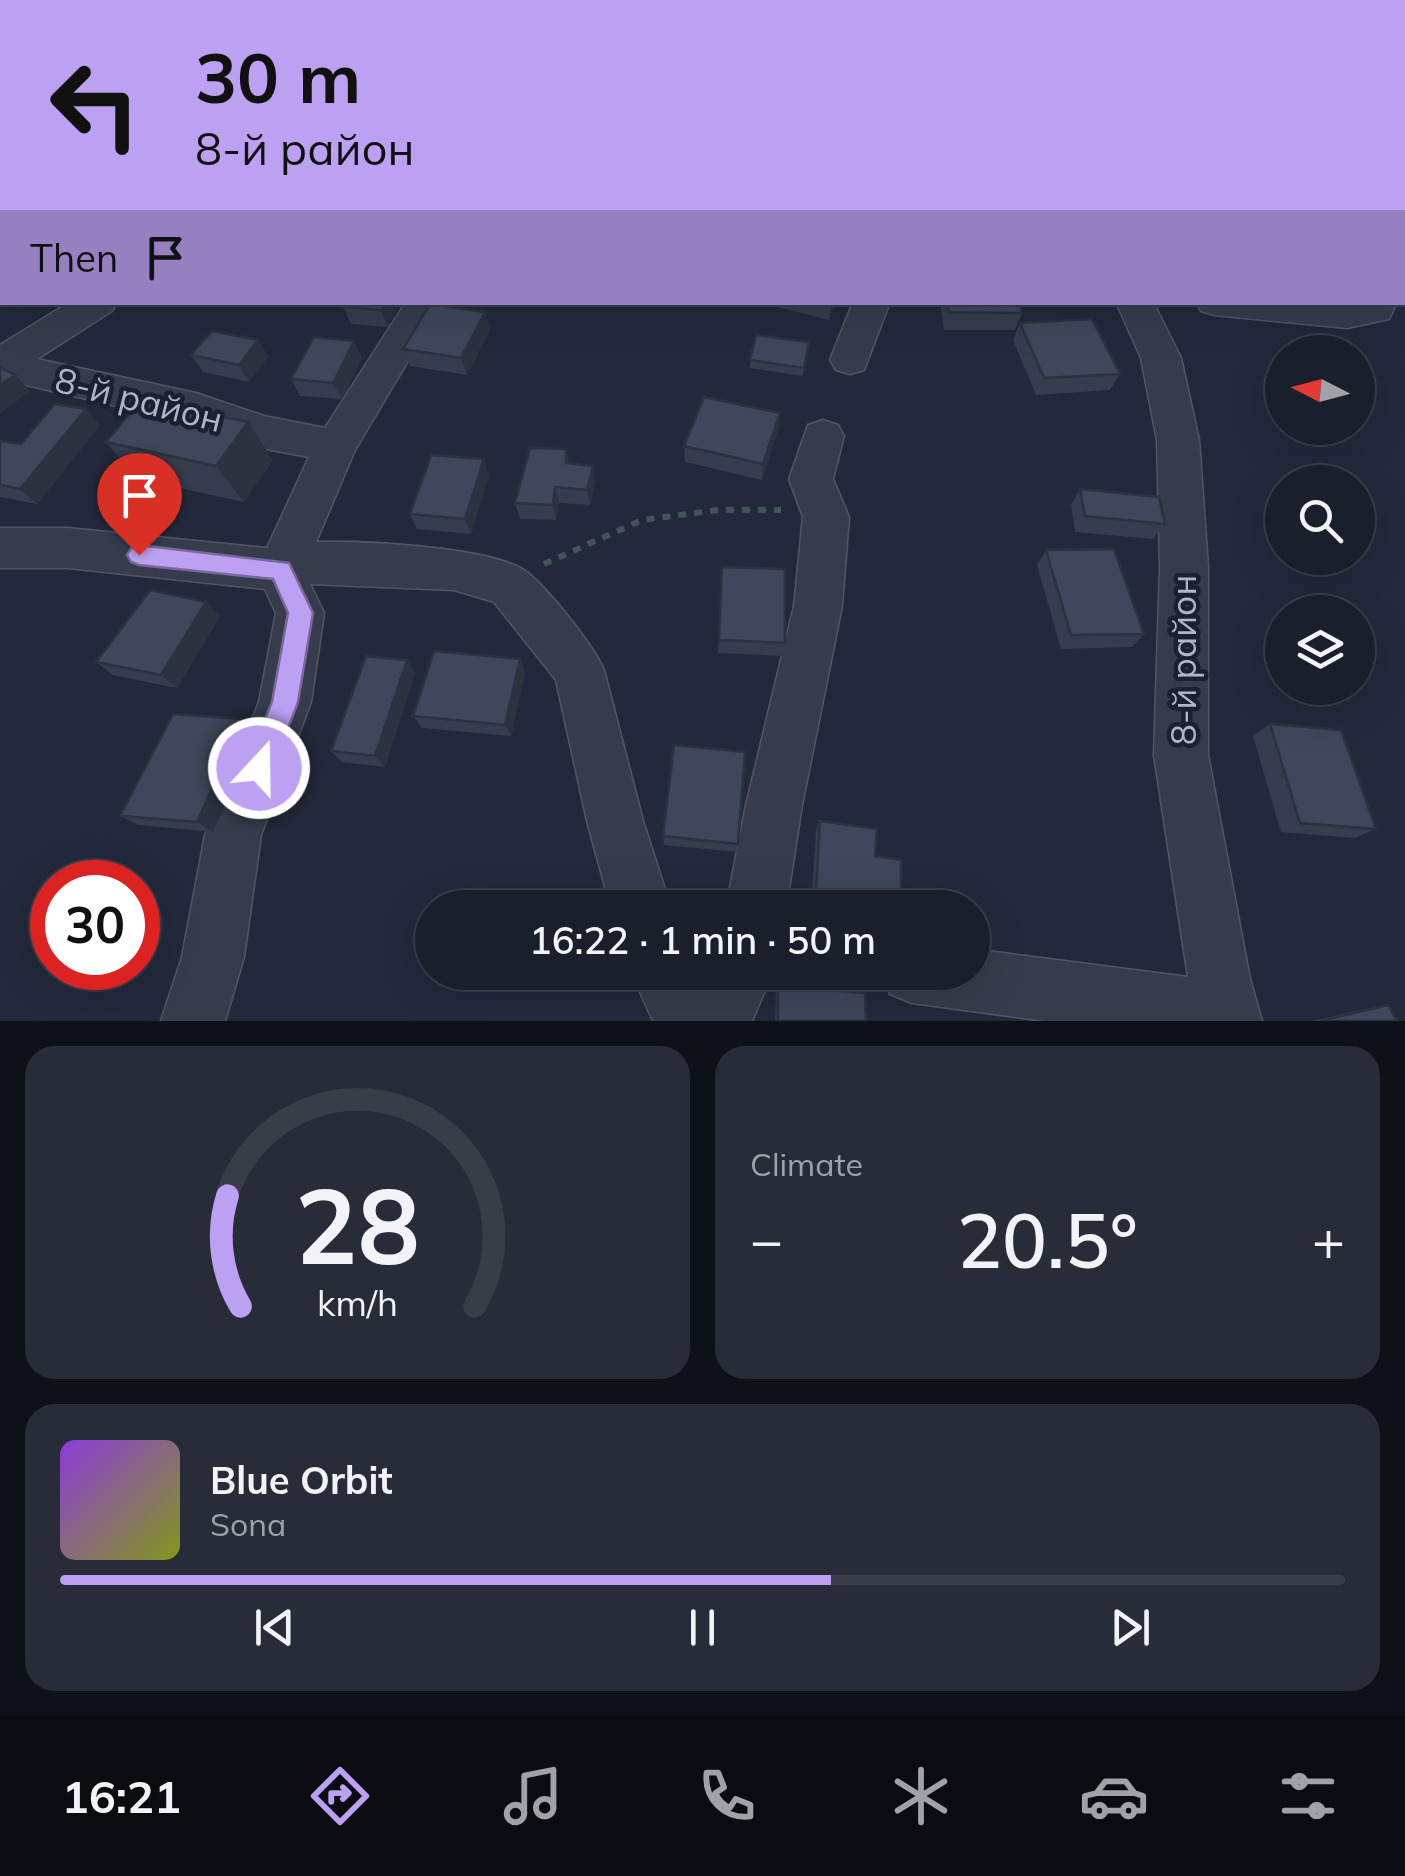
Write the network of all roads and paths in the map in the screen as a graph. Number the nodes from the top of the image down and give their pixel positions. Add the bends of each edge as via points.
1 (94, 305) edge
2 (423, 305) edge
3 (871, 305) edge
4 (1135, 305) edge
5 (1245, 305) edge
6 (1377, 305) edge
7 (850, 360) dead end
8 (0, 364) edge
9 (822, 436) dead end
10 (336, 446) junction
11 (819, 500) junction
12 (0, 548) edge
13 (280, 570) junction
14 (510, 586) junction
15 (635, 890) edge
16 (759, 890) edge
17 (990, 983) edge
18 (672, 990) edge
19 (734, 990) edge
20 (1229, 1017) edge
21 (193, 1021) edge
22 (688, 1021) edge
23 (720, 1021) edge

1 - 8 street, 8-й район
2 - 10 street
3 - 7 street
4 - 20 street, 8-й район via 1161,358 1178,440 1182,754
5 - 6 street via 1347,315
8 - 10 street, 8-й район
9 - 11 street via 811,479
10 - 13 street
11 - 14 path via 775,512 718,510 642,520 560,554
11 - 16 street via 826,517 818,606
12 - 13 street via 68,548
13 - 14 street via 318,562 454,570
13 - 21 street via 300,613 285,702 233,835 212,957
14 - 15 street via 579,670
17 - 20 street
18 - 22 street
19 - 23 street

